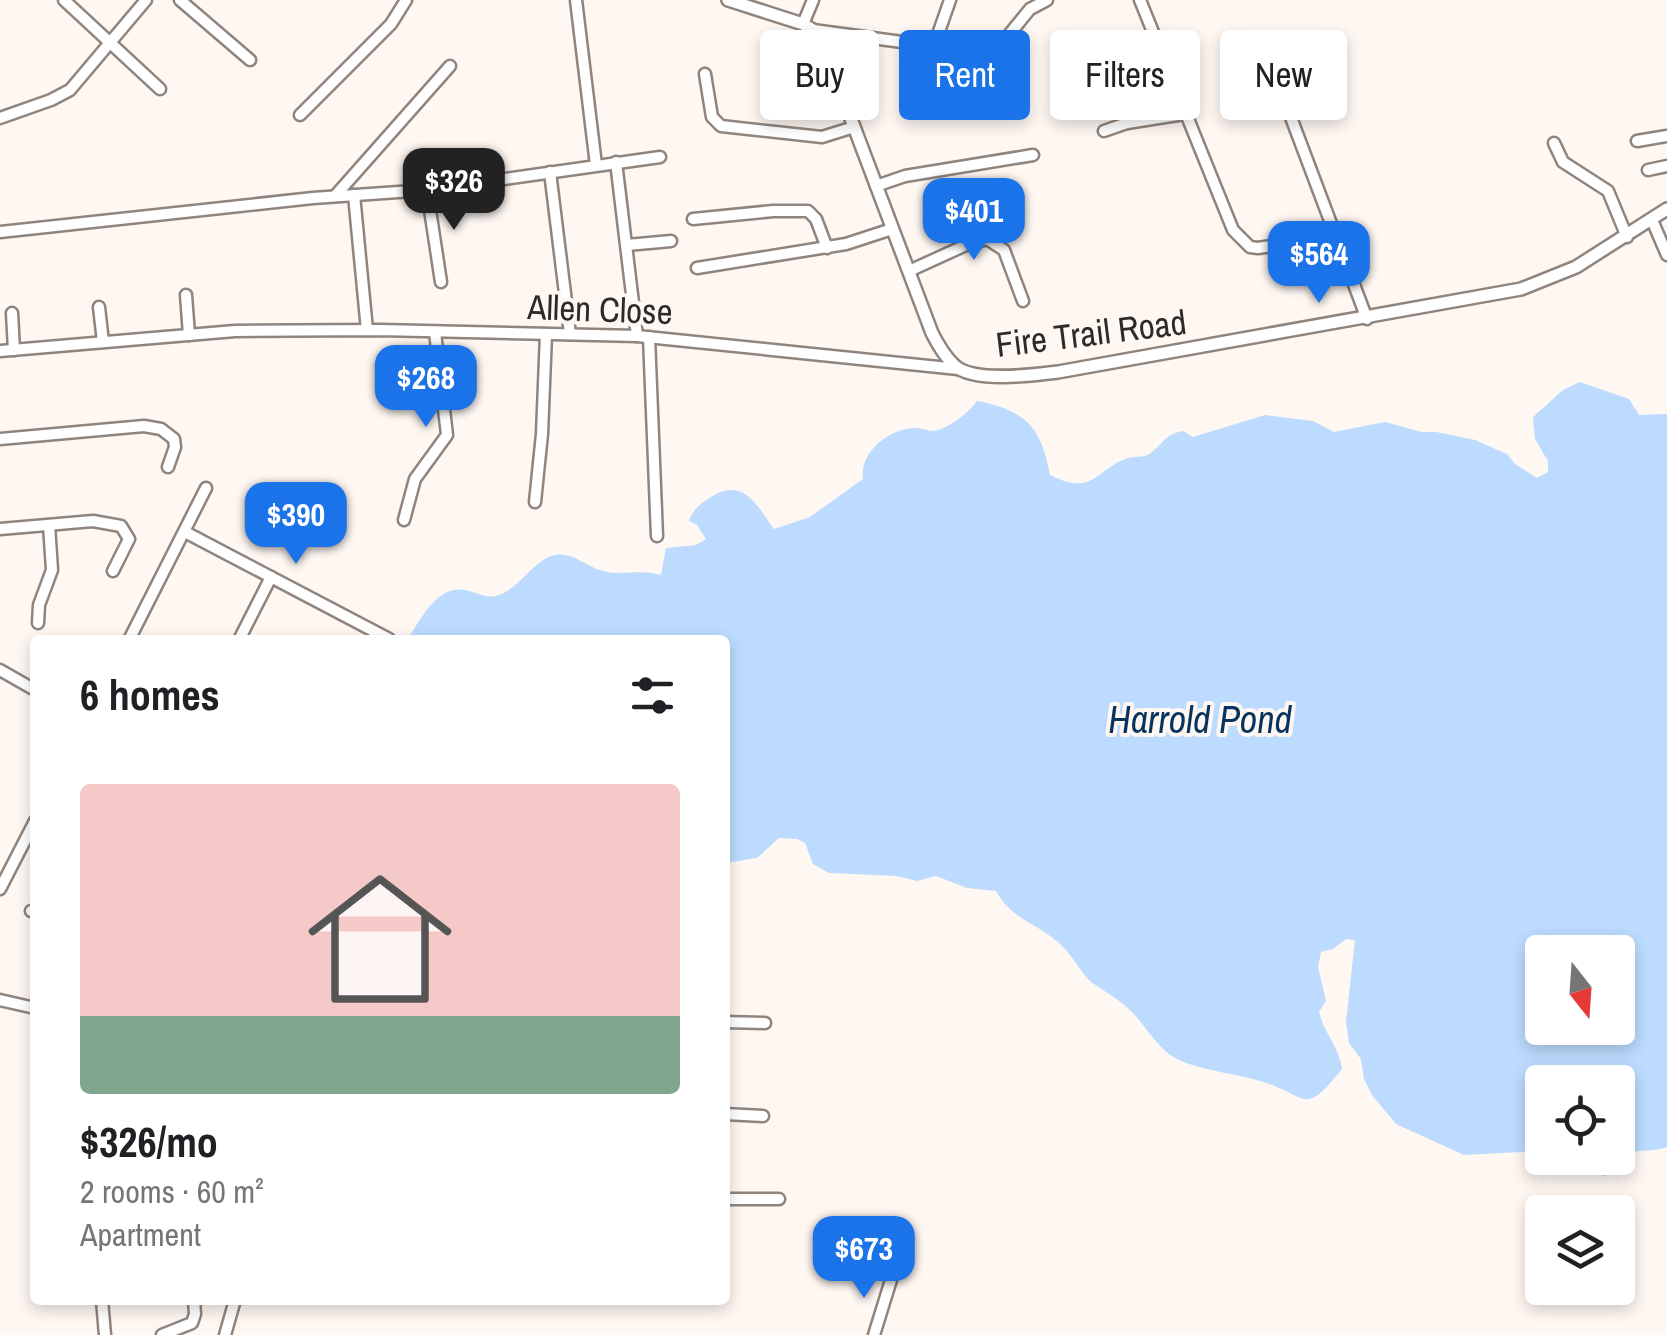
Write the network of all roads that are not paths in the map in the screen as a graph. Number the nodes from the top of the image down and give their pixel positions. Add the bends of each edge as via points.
1 (64, 0) edge
2 (146, 0) edge
3 (180, 0) edge
4 (406, 0) edge
5 (576, 0) edge
6 (728, 0) edge
7 (813, 0) edge
8 (950, 0) edge
9 (1047, 0) edge
10 (1140, 0) edge
11 (808, 27) junction
12 (940, 30) edge
13 (1013, 30) edge
14 (1152, 30) edge
15 (108, 40) junction
16 (899, 41) edge
17 (250, 60) dead end
18 (450, 66) dead end
19 (705, 74) dead end
20 (160, 89) dead end
21 (300, 115) dead end
22 (0, 118) edge
23 (1126, 120) edge
24 (1146, 120) edge
25 (1186, 120) edge
26 (1291, 120) edge
27 (1127, 123) junction
28 (854, 127) junction
29 (1104, 131) dead end
30 (1667, 136) edge
31 (1636, 141) dead end
32 (1554, 142) dead end
33 (1033, 155) dead end
34 (660, 157) dead end
35 (616, 162) junction
36 (596, 165) junction
37 (1667, 166) edge
38 (1648, 170) dead end
39 (550, 172) junction
40 (876, 186) junction
41 (428, 190) junction
42 (335, 196) junction
43 (354, 196) junction
44 (1667, 209) edge
45 (692, 220) dead end
46 (1652, 220) junction
47 (892, 229) junction
48 (0, 232) edge
49 (1335, 236) junction
50 (1627, 237) junction
51 (671, 242) dead end
52 (628, 245) junction
53 (827, 248) junction
54 (1667, 255) edge
55 (697, 268) dead end
56 (908, 271) junction
57 (441, 282) dead end
58 (186, 295) dead end
59 (1024, 300) dead end
60 (100, 307) dead end
61 (12, 313) dead end
62 (1366, 319) junction
63 (367, 330) junction
64 (436, 332) junction
65 (546, 334) junction
66 (570, 334) junction
67 (190, 335) junction
68 (643, 336) junction
69 (103, 342) junction
70 (14, 350) junction
71 (0, 351) edge
72 (958, 369) junction
73 (0, 439) edge
74 (168, 467) dead end
75 (206, 488) dead end
76 (535, 502) dead end
77 (404, 520) dead end
78 (48, 525) junction
79 (0, 529) edge
80 (185, 532) junction
81 (657, 536) dead end
82 (114, 571) dead end
83 (271, 577) junction
84 (38, 623) dead end
85 (132, 635) edge
86 (242, 635) edge
87 (382, 635) edge
88 (0, 670) edge
89 (30, 687) edge
90 (30, 831) edge
91 (0, 888) edge
92 (0, 1000) edge
93 (30, 1007) edge
94 (730, 1022) edge
95 (765, 1023) dead end
96 (730, 1114) edge
97 (763, 1116) dead end
98 (779, 1199) dead end
99 (730, 1200) edge
100 (891, 1280) dead end
101 (102, 1305) edge
102 (195, 1305) edge
103 (234, 1305) edge
104 (105, 1335) edge
105 (162, 1335) edge
106 (226, 1335) edge
107 (874, 1335) edge

1 - 15 street
2 - 15 street
3 - 17 street
4 - 21 street
5 - 36 street
6 - 11 street
7 - 11 street
8 - 12 street
9 - 13 street
10 - 14 street
11 - 16 street
11 - 28 street, Fire Trail Road via 822,42
15 - 20 street
15 - 22 street via 62,96
18 - 42 street
19 - 28 street via 712,116 722,126 822,137
23 - 27 street
24 - 27 street
25 - 49 street via 1240,240 1258,248
26 - 49 street
27 - 29 street
28 - 40 street, Fire Trail Road
30 - 31 street
32 - 50 street via 1563,162 1612,196
33 - 40 street
34 - 35 street
35 - 36 street
35 - 52 street
36 - 39 street
37 - 38 street
39 - 41 street
39 - 66 street
40 - 47 street, Fire Trail Road
41 - 43 street
41 - 57 street
42 - 43 street
42 - 48 street
43 - 63 street
44 - 46 street, Fire Trail Road
45 - 53 street via 808,211
46 - 50 street, Fire Trail Road
46 - 54 street
47 - 53 street
47 - 56 street, Fire Trail Road
49 - 62 street
50 - 62 street, Fire Trail Road via 1539,284
51 - 52 street
52 - 68 street
53 - 55 street
56 - 59 street via 987,239 1004,250
56 - 72 street, Fire Trail Road via 932,333
58 - 67 street
60 - 69 street
61 - 70 street
62 - 72 street, Fire Trail Road via 1058,372 1023,376
63 - 64 street, Allen Close
63 - 67 street, Allen Close
64 - 65 street, Allen Close
64 - 77 street via 448,435 415,479
65 - 66 street, Allen Close
65 - 76 street
66 - 68 street, Allen Close
67 - 69 street, Allen Close
68 - 72 street, Allen Close
68 - 81 street
69 - 70 street, Allen Close
70 - 71 street, Allen Close
73 - 74 street via 151,426 174,439
75 - 80 street
78 - 79 street
78 - 82 street via 121,526 129,539
78 - 84 street via 52,565
80 - 83 street
80 - 85 street
83 - 86 street
83 - 87 street
88 - 89 street
90 - 91 street
92 - 93 street
94 - 95 street
96 - 97 street
98 - 99 street
100 - 107 street
101 - 104 street
102 - 105 street via 192,1323
103 - 106 street

